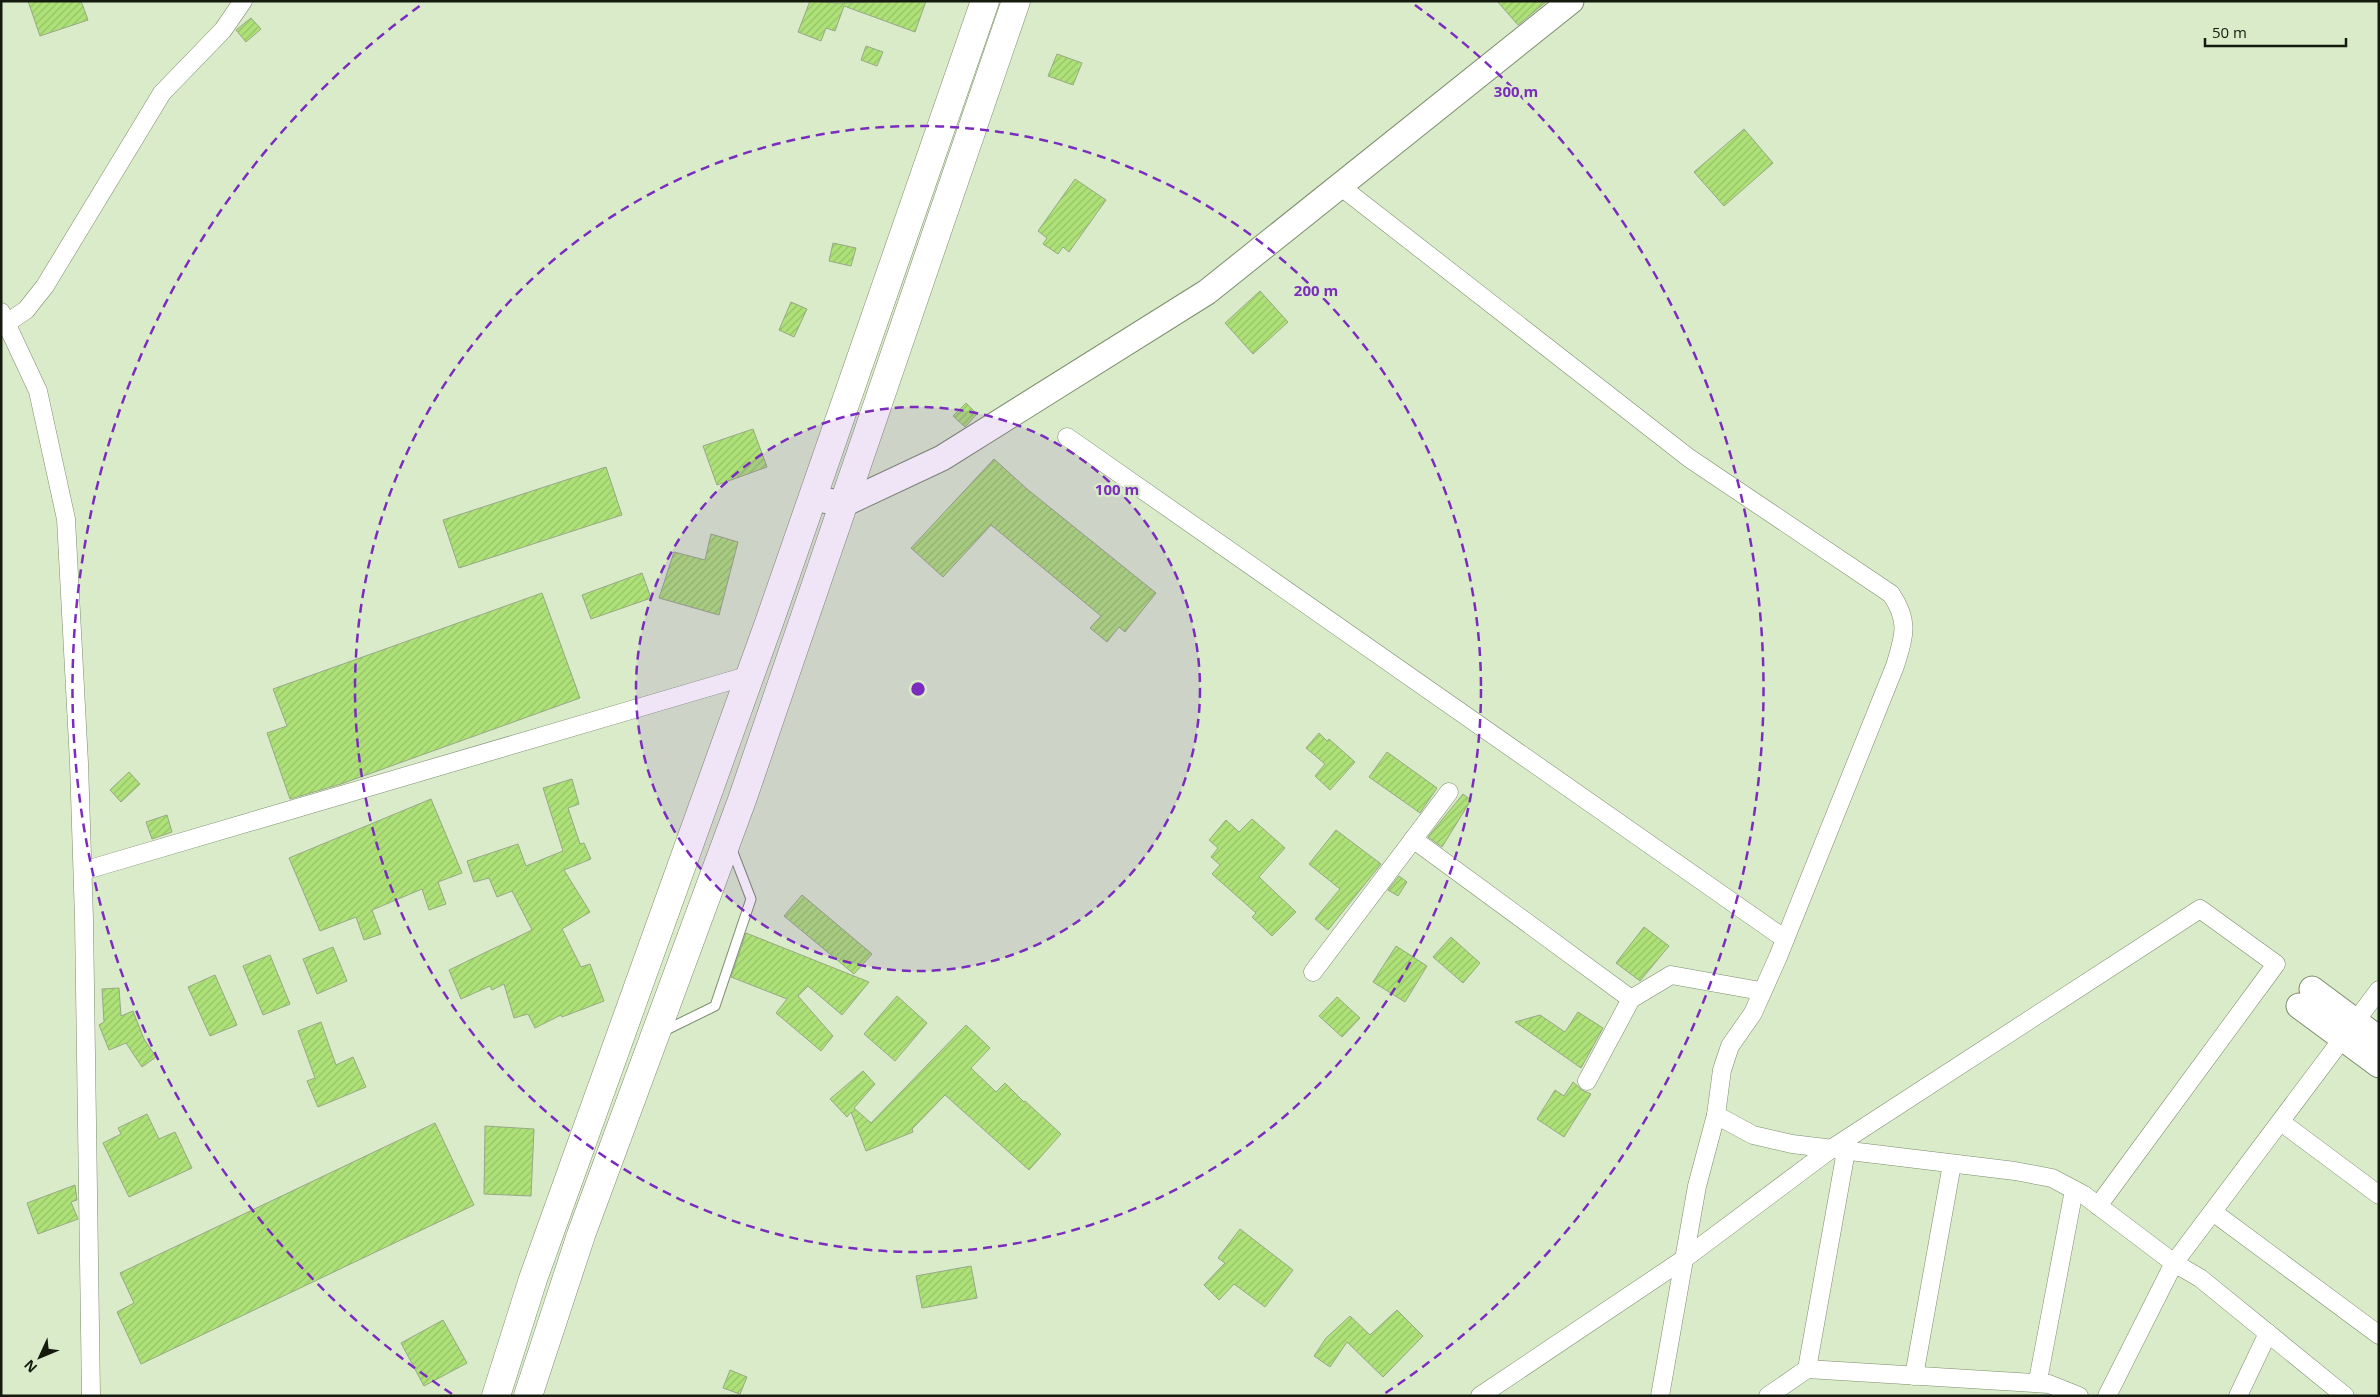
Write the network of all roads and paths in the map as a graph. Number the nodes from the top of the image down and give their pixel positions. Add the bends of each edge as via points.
1 (243, 1) edge
2 (986, 1) edge
3 (1016, 1) edge
4 (1571, 1) edge
5 (1340, 186) junction
6 (3, 320) edge
7 (1067, 437) dead end
8 (813, 498) junction
9 (844, 504) junction
10 (750, 675) junction
11 (1449, 792) dead end
12 (728, 838) junction
13 (1413, 839) junction
14 (83, 871) junction
15 (1785, 939) junction
16 (1313, 972) dead end
17 (1755, 990) dead end
18 (2379, 990) edge
19 (2306, 998) dead end
20 (1631, 999) junction
21 (2349, 1030) junction
22 (655, 1035) junction
23 (2379, 1039) edge
24 (2379, 1065) edge
25 (1587, 1080) dead end
26 (1716, 1115) junction
27 (2280, 1122) junction
28 (1839, 1150) junction
29 (1952, 1164) junction
30 (2074, 1190) junction
31 (2379, 1195) edge
32 (2098, 1206) junction
33 (2213, 1212) junction
34 (1684, 1259) junction
35 (2174, 1263) junction
36 (2268, 1333) junction
37 (2379, 1335) edge
38 (1807, 1369) junction
39 (2038, 1375) dead end
40 (1914, 1376) junction
41 (91, 1396) edge
42 (496, 1396) edge
43 (528, 1396) edge
44 (1480, 1396) edge
45 (1660, 1396) edge
46 (1768, 1396) edge
47 (2079, 1396) edge
48 (2107, 1396) edge
49 (2238, 1396) edge
50 (2345, 1396) edge

1 - 6 street via 223,30 162,93 45,286 26,310
2 - 8 highway
3 - 9 highway
4 - 5 street
5 - 9 street via 1207,292 942,458
5 - 15 street via 1689,458 1891,594 1900,608 1904,622 1903,637 1895,666
6 - 14 street via 38,391 66,519
7 - 15 street
8 - 9 street
8 - 10 highway
9 - 12 highway
10 - 14 street
10 - 42 highway via 533,1279
11 - 13 street
12 - 22 highway
12 - 22 lane via 751,899 714,1006
13 - 16 street
13 - 20 street
14 - 41 street
15 - 26 street via 1753,1013 1730,1046 1722,1070
17 - 20 street via 1671,975
18 - 21 street
19 - 21 street
20 - 25 street
21 - 23 street
21 - 24 street
21 - 27 street
22 - 43 highway via 581,1235
26 - 28 street via 1753,1135
26 - 34 street via 1697,1186
27 - 31 street
27 - 33 street
28 - 29 street
28 - 32 street via 2200,909 2276,964
28 - 34 street
28 - 38 street
29 - 30 street via 2052,1178
29 - 40 street
30 - 32 street
30 - 39 street
32 - 35 street
33 - 35 street
33 - 37 street
34 - 44 street
34 - 45 street
35 - 36 street via 2200,1278
35 - 48 street
36 - 49 street
36 - 50 street
38 - 40 street
38 - 46 street
40 - 47 street via 2049,1384

